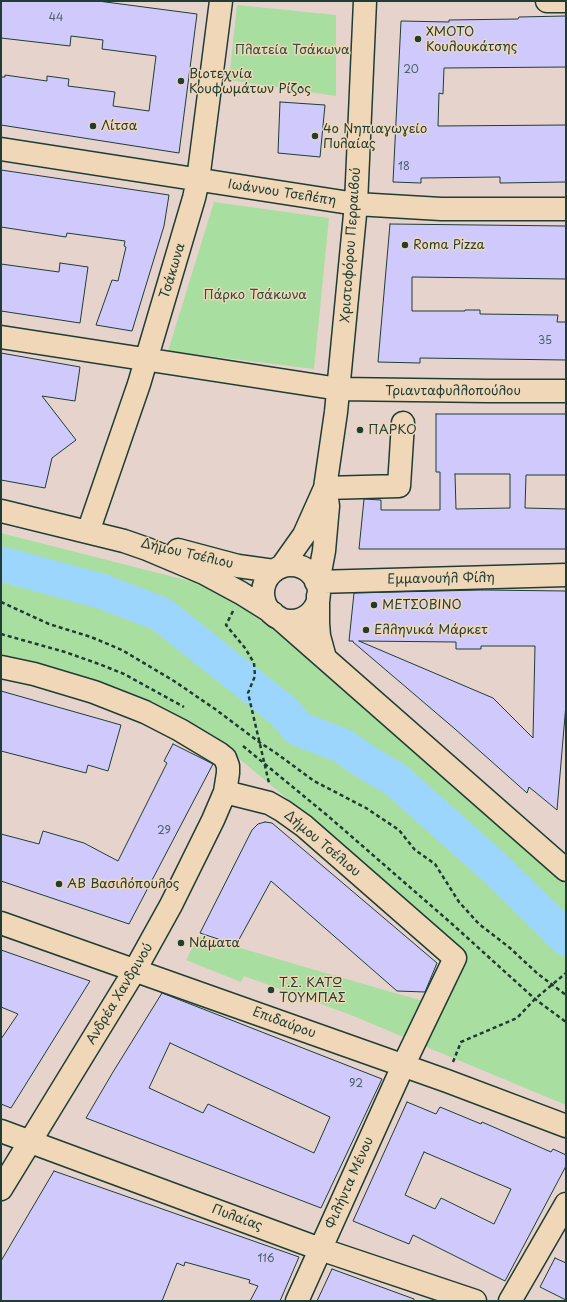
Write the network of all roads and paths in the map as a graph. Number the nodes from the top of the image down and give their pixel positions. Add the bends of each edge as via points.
1 (221, 1) edge
2 (365, 1) edge
3 (547, 1) edge
4 (566, 1) edge
5 (1, 149) edge
6 (198, 180) junction
7 (356, 204) junction
8 (566, 208) edge
9 (1, 337) edge
10 (146, 360) junction
11 (339, 389) junction
12 (566, 391) edge
13 (403, 423) dead end
14 (325, 488) junction
15 (1, 511) edge
16 (88, 532) junction
17 (124, 541) junction
18 (278, 569) junction
19 (566, 575) edge
20 (316, 584) junction
21 (241, 593) junction
22 (1, 602) edge
23 (275, 615) junction
24 (325, 658) junction
25 (1, 667) edge
26 (259, 742) junction
27 (224, 792) junction
28 (269, 803) junction
29 (566, 870) edge
30 (1, 924) edge
31 (455, 958) joint
32 (135, 970) junction
33 (566, 973) edge
34 (551, 984) junction
35 (566, 995) edge
36 (461, 1042) dead end
37 (403, 1066) junction
38 (566, 1126) edge
39 (1, 1131) edge
40 (30, 1142) junction
41 (1, 1189) edge
42 (566, 1204) edge
43 (320, 1249) junction
44 (297, 1301) edge
45 (475, 1301) edge
46 (510, 1301) edge

1 - 6 street, Τσάκωνα
2 - 7 street, Χριστοφόρου Περραιβού
3 - 4 street
5 - 6 street, Ιωάννου Τσελέπη
6 - 7 street, Ιωάννου Τσελέπη
6 - 10 street, Τσάκωνα
7 - 8 street, Ιωάννου Τσελέπη via 441,210
7 - 11 street, Χριστοφόρου Περραιβού
9 - 10 street
10 - 11 street, Τριανταφυλλοπούλου
10 - 16 street, Τσάκωνα
11 - 12 street, Τριανταφυλλοπούλου
11 - 14 street, Χριστοφόρου Περραιβού
13 - 14 street via 399,486
14 - 18 street, Χριστοφόρου Περραιβού via 304,535 292,555
14 - 20 street, Χριστοφόρου Περραιβού via 328,506 324,551
15 - 16 street, Δήμου Τσέλιου
16 - 17 street, Δήμου Τσέλιου
17 - 18 street, Δήμου Τσέλιου via 158,545 238,566
17 - 21 street, Δήμου Τσέλιου via 204,573
18 - 20 street via 291,565 300,566 307,570
18 - 23 street via 268,578 263,592 266,606
19 - 20 street, Εμμανουήλ Φίλη
20 - 23 street via 313,608 302,618 288,620
20 - 24 street via 318,623
21 - 23 street, Δήμου Τσέλιου
21 - 26 path via 226,625 245,648 254,664 255,676 248,693
22 - 26 path via 49,624 91,636 122,650 216,709
23 - 24 street, Δήμου Τσέλιου
24 - 29 street, Δήμου Τσέλιου
25 - 27 street via 94,692 146,712 213,748 225,758 228,766
26 - 28 path via 268,777
26 - 34 path via 314,781 366,808 399,830 415,850 435,864 459,902 479,924
27 - 28 street, Δήμου Τσέλιου
27 - 32 street, Ανδρέα Χανδρινού via 181,886
28 - 31 street, Δήμου Τσέλιου via 304,826
30 - 32 street, Επιδαύρου
31 - 37 street, Φιλήντα Μένου
32 - 37 street, Επιδαύρου
32 - 40 street, Ανδρέα Χανδρινού
33 - 34 path
34 - 35 path
34 - 36 path via 517,1018
37 - 38 street, Επιδαύρου
37 - 43 street, Φιλήντα Μένου
39 - 40 street, Πυλαίας
40 - 41 street, Ανδρέα Χανδρινού
40 - 43 street, Πυλαίας
42 - 46 street
43 - 44 street, Φιλήντα Μένου
43 - 45 street, Πυλαίας

